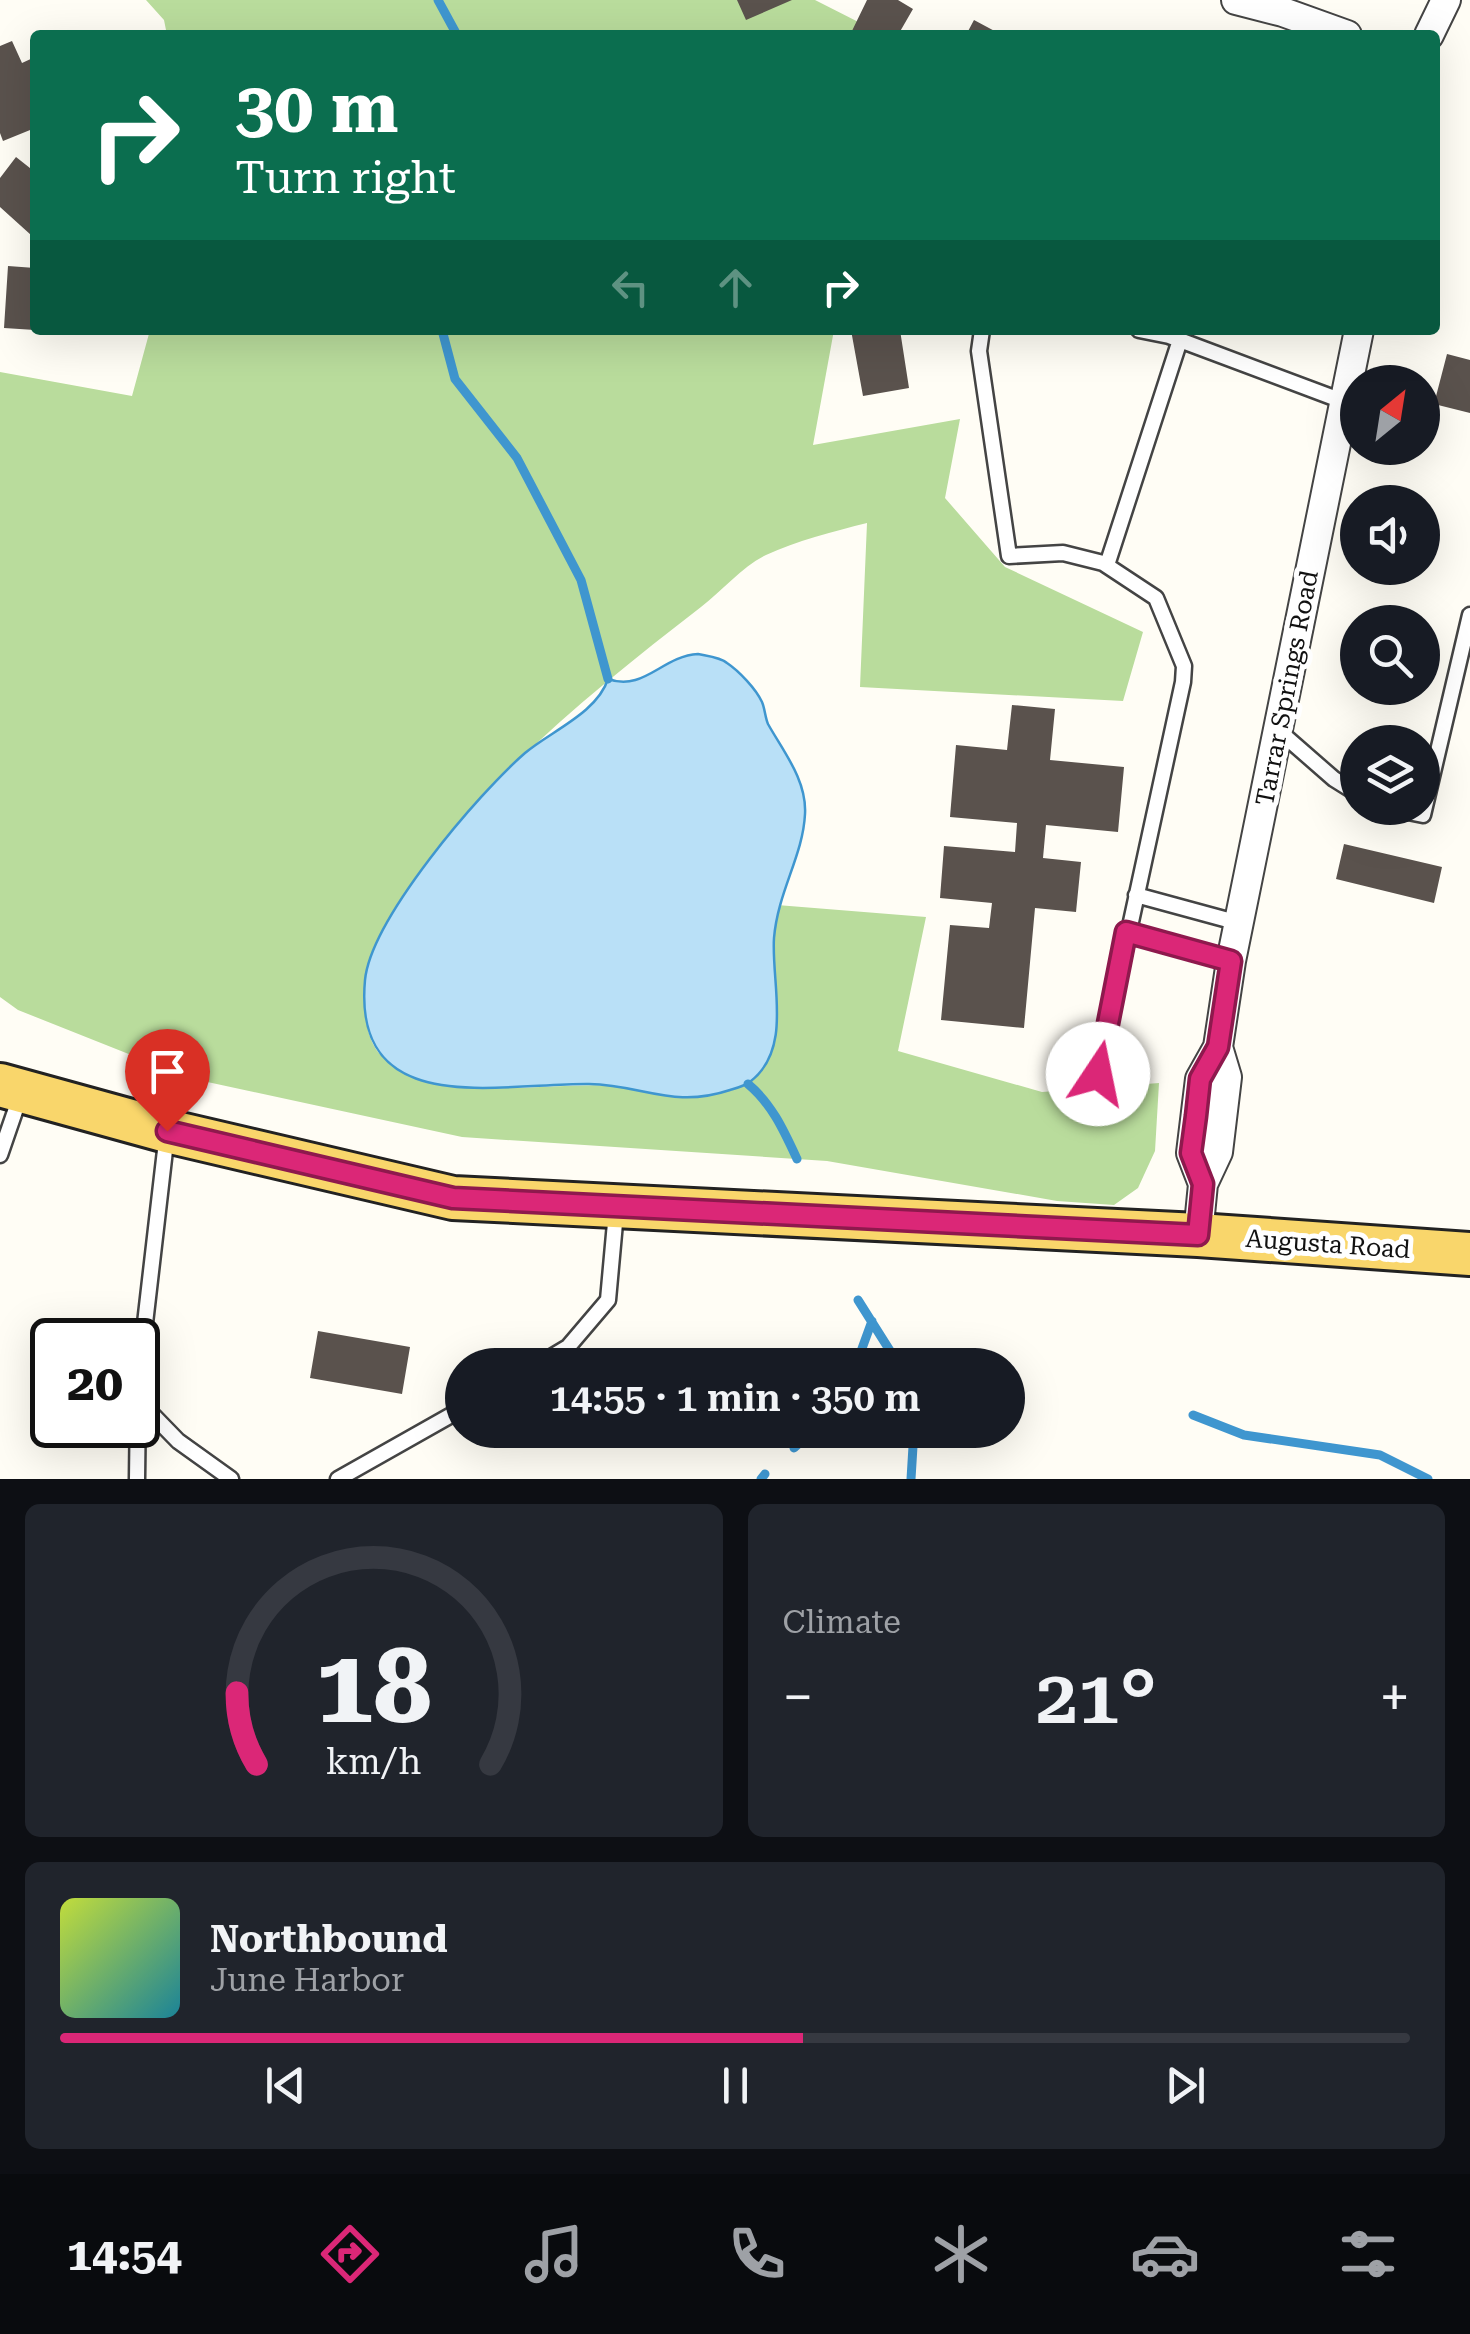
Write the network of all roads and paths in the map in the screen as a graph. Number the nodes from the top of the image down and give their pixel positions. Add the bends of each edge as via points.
1 (1236, 0) edge
2 (1446, 0) edge
3 (1333, 30) edge
4 (1431, 30) edge
5 (981, 335) edge
6 (1160, 335) edge
7 (1358, 335) edge
8 (1180, 340) junction
9 (1352, 365) edge
10 (1340, 400) edge
11 (1340, 427) edge
12 (1107, 565) junction
13 (1470, 616) edge
14 (1279, 731) junction
15 (1440, 744) edge
16 (1340, 783) edge
17 (1136, 896) junction
18 (1240, 924) junction
19 (1126, 932) junction
20 (1231, 961) junction
21 (1098, 1074) dead end
22 (11, 1088) edge
23 (167, 1131) junction
24 (0, 1155) edge
25 (617, 1206) junction
26 (1198, 1235) junction
27 (1470, 1254) edge
28 (146, 1318) edge
29 (568, 1348) edge
30 (445, 1419) edge
31 (160, 1422) edge
32 (138, 1448) edge
33 (138, 1479) edge
34 (231, 1479) edge
35 (338, 1479) edge

1 - 3 street
2 - 4 street
5 - 12 lane via 978,351 1009,556 1063,553
6 - 8 lane
7 - 9 street, Tarrar Springs Road
8 - 10 lane
8 - 12 lane
11 - 14 street, Tarrar Springs Road
12 - 17 lane via 1156,598 1184,666
13 - 15 lane
14 - 16 lane
14 - 18 street, Tarrar Springs Road
17 - 18 lane
17 - 19 lane
18 - 20 street, Tarrar Springs Road
19 - 20 lane
19 - 21 lane
20 - 26 street, Tarrar Springs Road via 1218,1047 1200,1079 1191,1153 1203,1184
22 - 23 main road, Augusta Road
22 - 24 lane
23 - 25 main road, Augusta Road via 453,1198
23 - 28 lane
25 - 26 main road, Augusta Road
25 - 29 lane via 608,1300
26 - 27 main road, Augusta Road
30 - 35 lane
31 - 34 lane
32 - 33 lane

